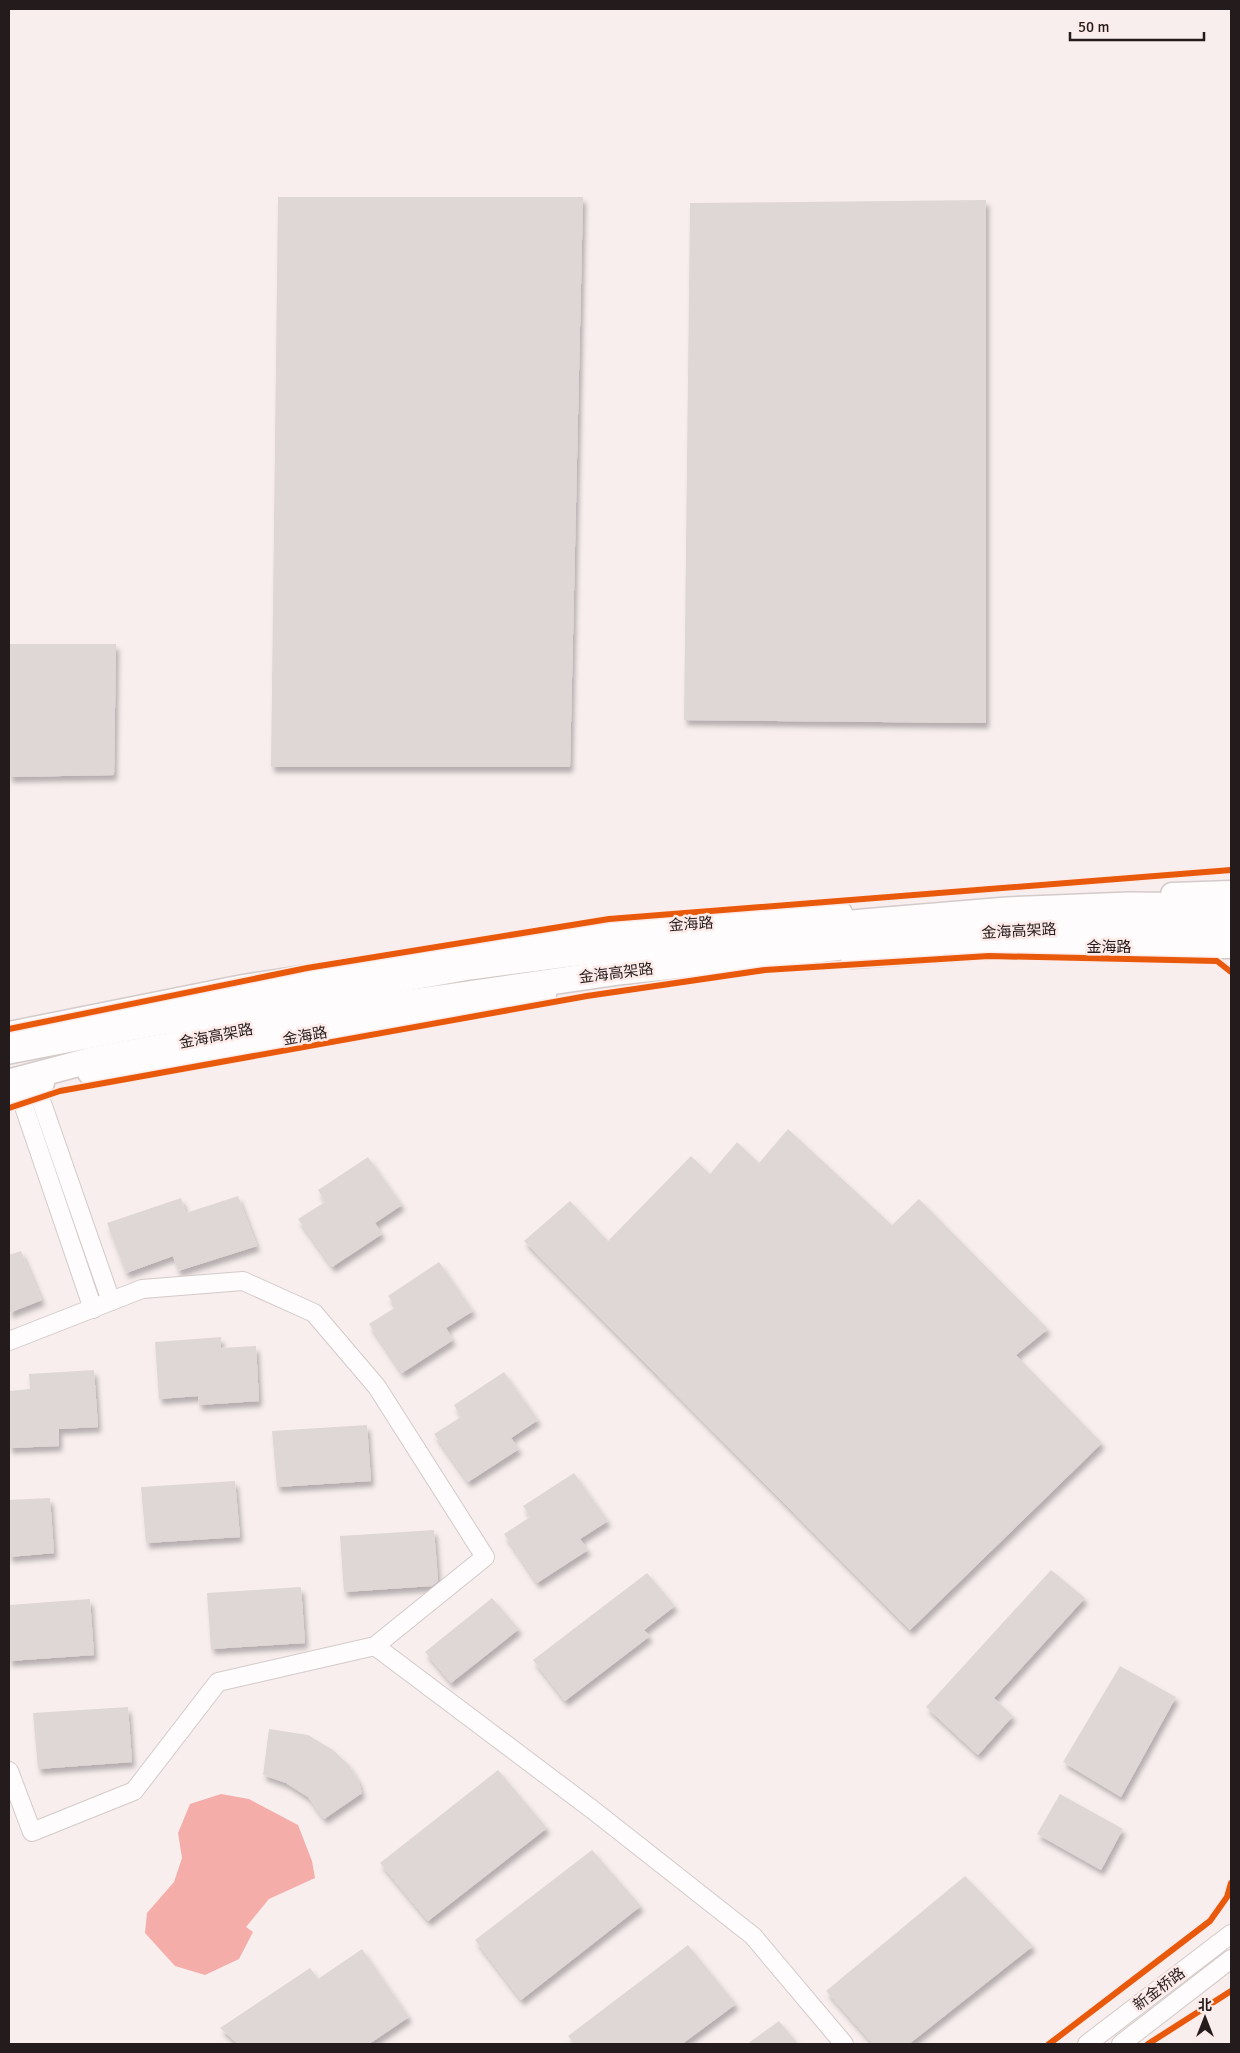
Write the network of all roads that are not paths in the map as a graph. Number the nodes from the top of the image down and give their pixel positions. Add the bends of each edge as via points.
1 (1231, 892) edge
2 (1231, 906) edge
3 (1231, 929) edge
4 (1231, 947) edge
5 (36, 1028) junction
6 (9, 1033) edge
7 (9, 1038) edge
8 (9, 1051) edge
9 (18, 1089) edge
10 (111, 1301) junction
11 (93, 1308) junction
12 (9, 1341) edge
13 (375, 1646) junction
14 (9, 1771) edge
15 (1231, 1934) edge
16 (1231, 1959) edge
17 (844, 2044) edge
18 (1086, 2044) edge
19 (1121, 2044) edge

1 - 5 main road, 金海路 via 1008,900 610,930 243,986
2 - 8 highway, 金海高架路 via 1007,910 630,946 469,967
3 - 9 highway, 金海高架路 via 959,934 620,972 344,1012 92,1060
4 - 9 main road, 金海路 via 996,947 765,964 571,990 65,1077
5 - 6 main road, 金海路
5 - 7 highway
9 - 10 street
9 - 11 street
10 - 11 street
10 - 13 street via 142,1289 243,1281 314,1313 377,1387 485,1557
11 - 12 street
13 - 14 street via 218,1682 134,1791 32,1832
13 - 17 street via 593,1810 753,1936
15 - 18 street, 新金桥路
16 - 19 street, 新金桥路

